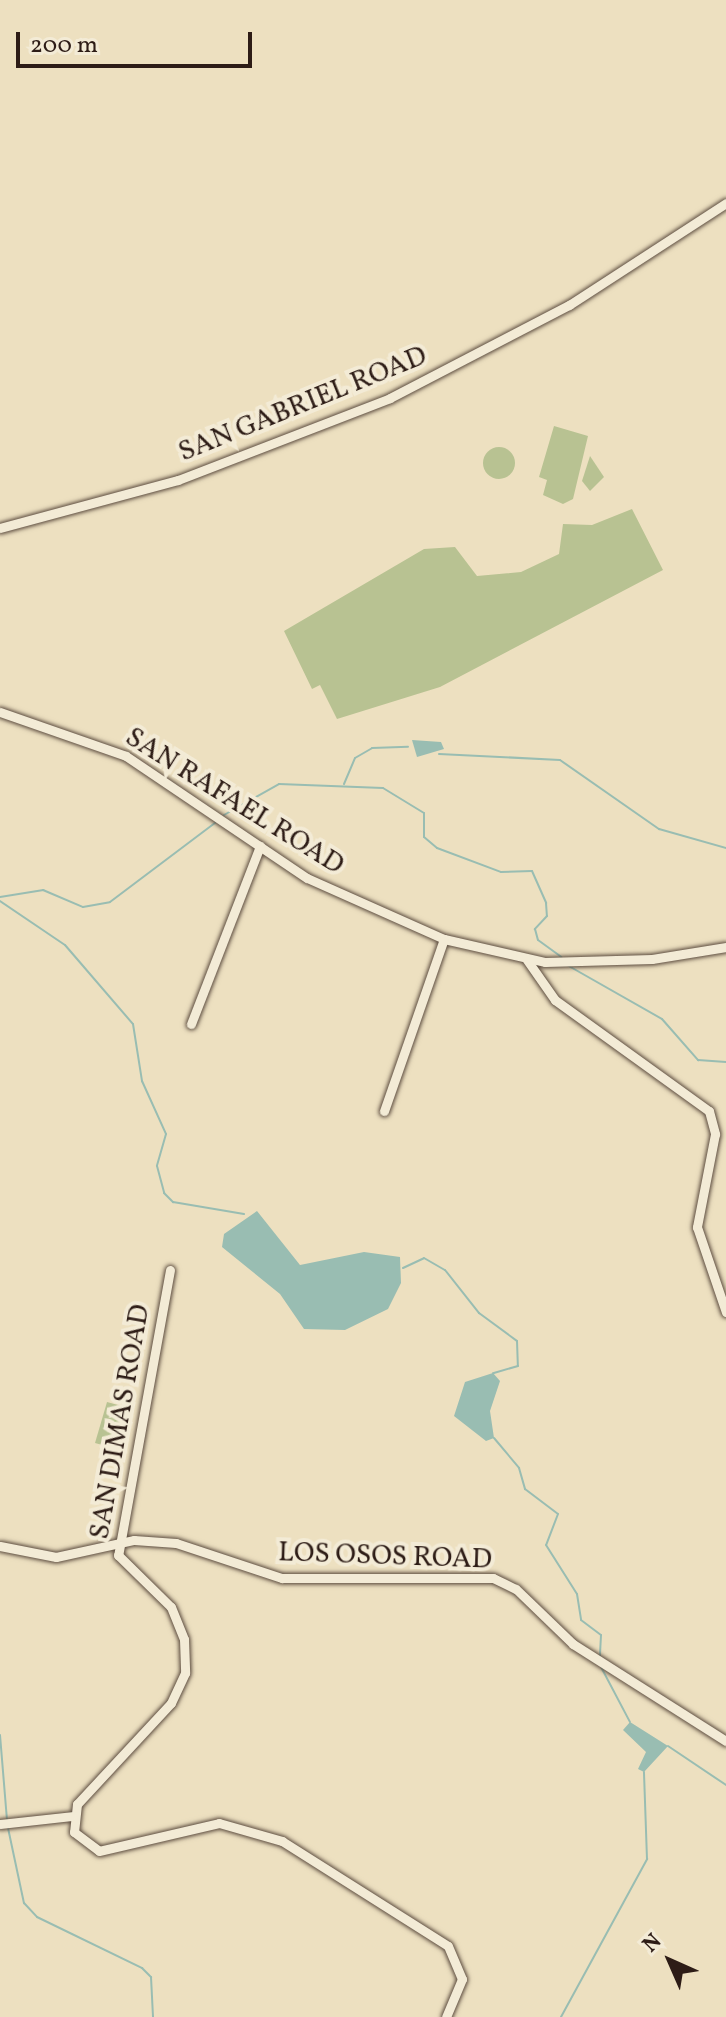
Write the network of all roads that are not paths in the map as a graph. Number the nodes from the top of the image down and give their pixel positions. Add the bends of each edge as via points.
1 (726, 203) edge
2 (0, 528) edge
3 (0, 712) edge
4 (260, 846) junction
5 (444, 939) junction
6 (726, 947) edge
7 (527, 960) junction
8 (191, 1024) dead end
9 (384, 1111) dead end
10 (170, 1270) dead end
11 (726, 1312) edge
12 (120, 1545) junction
13 (0, 1546) edge
14 (726, 1741) edge
15 (72, 1816) junction
16 (0, 1824) edge
17 (446, 2017) edge

1 - 2 street, SAN GABRIEL ROAD via 574,302 390,398 178,480
3 - 4 street, SAN RAFAEL ROAD via 126,756
4 - 5 street, SAN RAFAEL ROAD via 323,886
4 - 8 street
5 - 7 street, SAN RAFAEL ROAD
5 - 9 street
6 - 7 street, SAN RAFAEL ROAD via 640,960
7 - 11 street via 555,1000 665,1072 712,1116 697,1227
10 - 12 street, SAN DIMAS ROAD
12 - 13 street, LOS OSOS ROAD via 56,1557
12 - 14 street, LOS OSOS ROAD via 185,1544 282,1578 493,1578 516,1589 573,1644
12 - 15 street, SAN DIMAS ROAD via 118,1555 160,1591 176,1618 185,1673 177,1696 86,1790
15 - 16 street
15 - 17 street via 79,1840 99,1851 219,1823 282,1841 448,1946 462,1979

